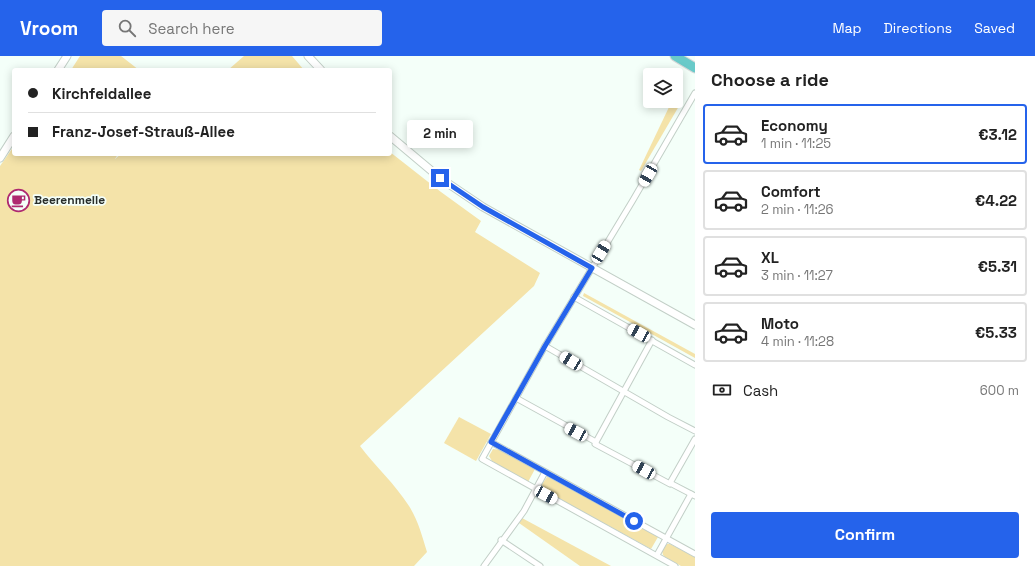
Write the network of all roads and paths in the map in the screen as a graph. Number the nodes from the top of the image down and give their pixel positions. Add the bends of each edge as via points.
1 (67, 56) edge
2 (308, 56) edge
3 (675, 56) edge
4 (59, 68) edge
5 (319, 68) edge
6 (695, 68) edge
7 (695, 93) edge
8 (392, 138) edge
9 (12, 139) edge
10 (0, 158) edge
11 (592, 268) junction
12 (574, 297) junction
13 (695, 325) edge
14 (652, 340) junction
15 (545, 346) junction
16 (695, 365) edge
17 (624, 391) junction
18 (516, 398) junction
19 (695, 431) edge
20 (695, 439) edge
21 (491, 442) junction
22 (596, 442) junction
23 (545, 472) junction
24 (670, 483) junction
25 (536, 489) junction
26 (693, 495) edge
27 (666, 538) junction
28 (501, 540) junction
29 (695, 554) edge
30 (657, 556) junction
31 (484, 566) edge
32 (540, 566) edge
33 (675, 566) edge

1 - 4 street
2 - 5 street
3 - 6 highway
7 - 11 street
8 - 11 street via 459,191 515,226
9 - 10 street
11 - 12 street
11 - 13 street
12 - 14 street
12 - 15 street
14 - 16 street
14 - 17 street
15 - 17 street
15 - 18 street
17 - 19 street
17 - 22 street
18 - 21 street
18 - 22 street
20 - 24 street
21 - 23 street
21 - 25 street via 482,459
22 - 24 street via 595,444
23 - 25 street
23 - 27 street
24 - 26 street
25 - 28 street
25 - 30 street
26 - 27 street
27 - 29 street
27 - 30 street
28 - 31 street
28 - 32 street
30 - 33 street

